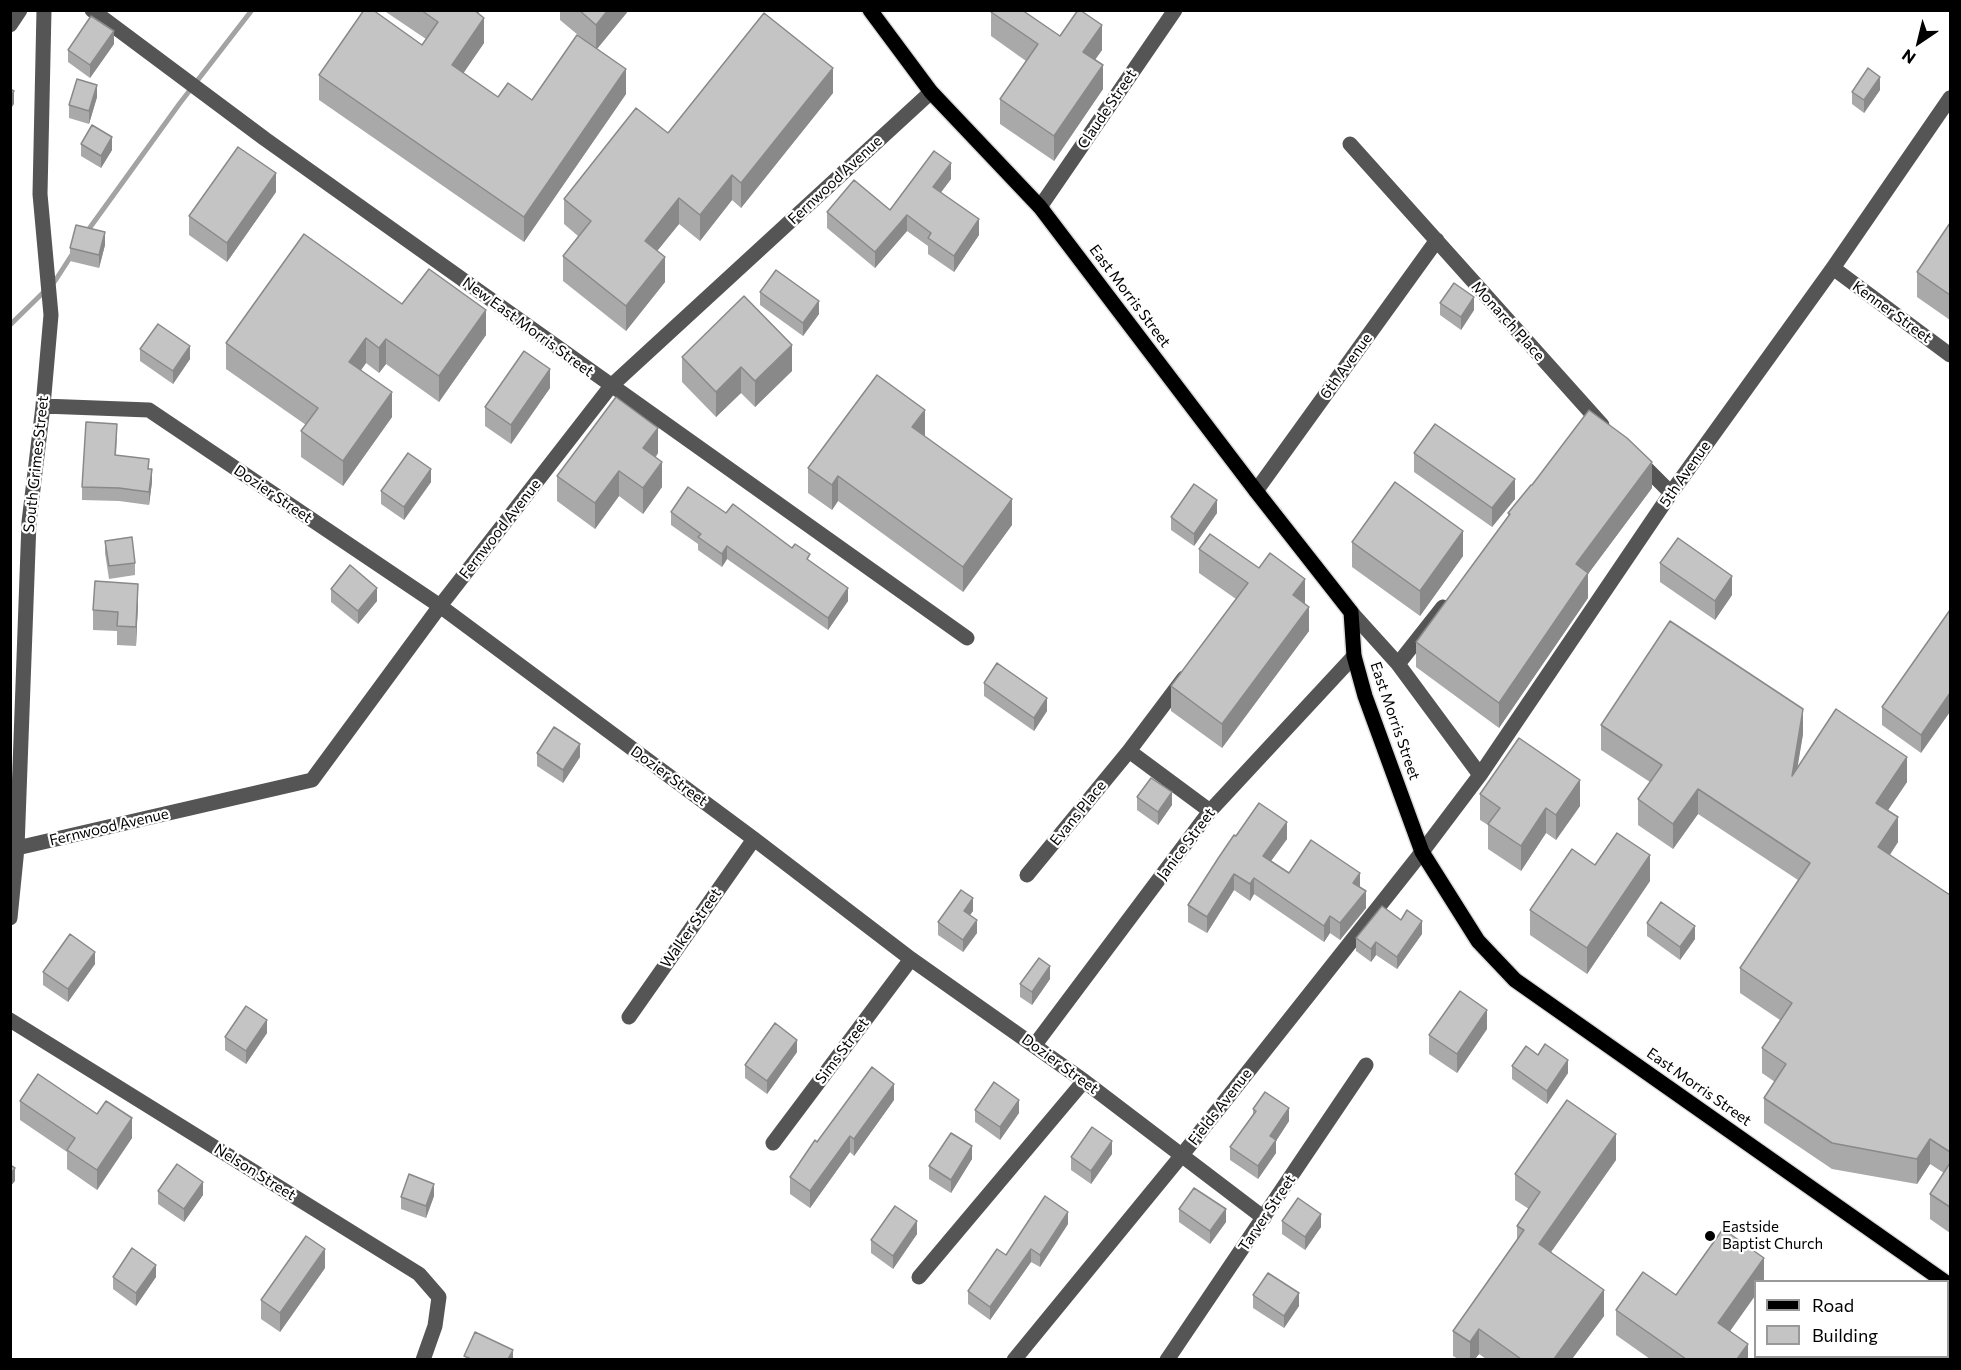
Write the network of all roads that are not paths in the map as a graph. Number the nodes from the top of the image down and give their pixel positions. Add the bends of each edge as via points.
1 (20, 10) edge
2 (44, 10) edge
3 (92, 10) edge
4 (870, 10) edge
5 (1174, 10) edge
6 (10, 25) edge
7 (931, 92) junction
8 (1950, 98) edge
9 (1350, 144) dead end
10 (1040, 207) junction
11 (1437, 240) junction
12 (1833, 268) junction
13 (1950, 355) edge
14 (611, 386) junction
15 (43, 406) junction
16 (1615, 438) edge
17 (1631, 454) edge
18 (1256, 491) junction
19 (1671, 493) junction
20 (1448, 599) edge
21 (440, 606) junction
22 (1352, 612) junction
23 (967, 638) dead end
24 (1354, 656) junction
25 (1398, 664) junction
26 (1193, 665) edge
27 (1129, 750) junction
28 (1480, 775) junction
29 (1210, 811) junction
30 (754, 839) junction
31 (17, 848) junction
32 (1422, 852) junction
33 (1027, 875) dead end
34 (10, 918) edge
35 (911, 959) junction
36 (628, 1017) dead end
37 (10, 1020) edge
38 (1034, 1046) junction
39 (1366, 1065) dead end
40 (1084, 1081) junction
41 (773, 1143) dead end
42 (1182, 1155) junction
43 (1264, 1218) junction
44 (920, 1278) dead end
45 (1944, 1280) edge
46 (423, 1359) edge
47 (1014, 1359) edge
48 (1167, 1359) edge

1 - 6 street
2 - 15 street, South Grimes Street via 40,194 51,315
3 - 14 street, New East Morris Street
4 - 7 main road, East Morris Street
5 - 10 street, Claude Street
7 - 10 main road, East Morris Street
7 - 14 street, Fernwood Avenue
8 - 12 street, 5th Avenue
9 - 11 street, Monarch Place
10 - 18 main road, East Morris Street
11 - 16 street, Monarch Place via 1588,419
11 - 18 street, 6th Avenue
12 - 13 street, Kenner Street
12 - 19 street, 5th Avenue
14 - 21 street, Fernwood Avenue
14 - 23 street, New East Morris Street
15 - 21 street, Dozier Street via 149,410
15 - 31 street, South Grimes Street via 29,522
17 - 19 street
18 - 22 main road, East Morris Street
19 - 28 street, 5th Avenue
20 - 25 street
21 - 30 street, Dozier Street
21 - 31 street, Fernwood Avenue via 312,780
22 - 24 main road, East Morris Street
22 - 25 street
24 - 29 street, Janice Street
24 - 32 main road, East Morris Street
25 - 28 street
26 - 27 street, Evans Place
27 - 29 street
27 - 33 street, Evans Place
28 - 32 street, 5th Avenue
29 - 38 street, Janice Street
30 - 35 street, Dozier Street
30 - 36 street, Walker Street
31 - 34 street, South Grimes Street
32 - 42 street, Fields Avenue
32 - 45 main road, East Morris Street via 1478,941 1515,980
35 - 38 street, Dozier Street
35 - 41 street, Sims Street
37 - 46 street, Nelson Street via 419,1274 439,1297 435,1326
38 - 40 street, Dozier Street
39 - 43 street, Tarver Street
40 - 42 street, Dozier Street
40 - 44 street
42 - 43 street, Dozier Street
42 - 47 street, Fields Avenue
43 - 48 street, Tarver Street

